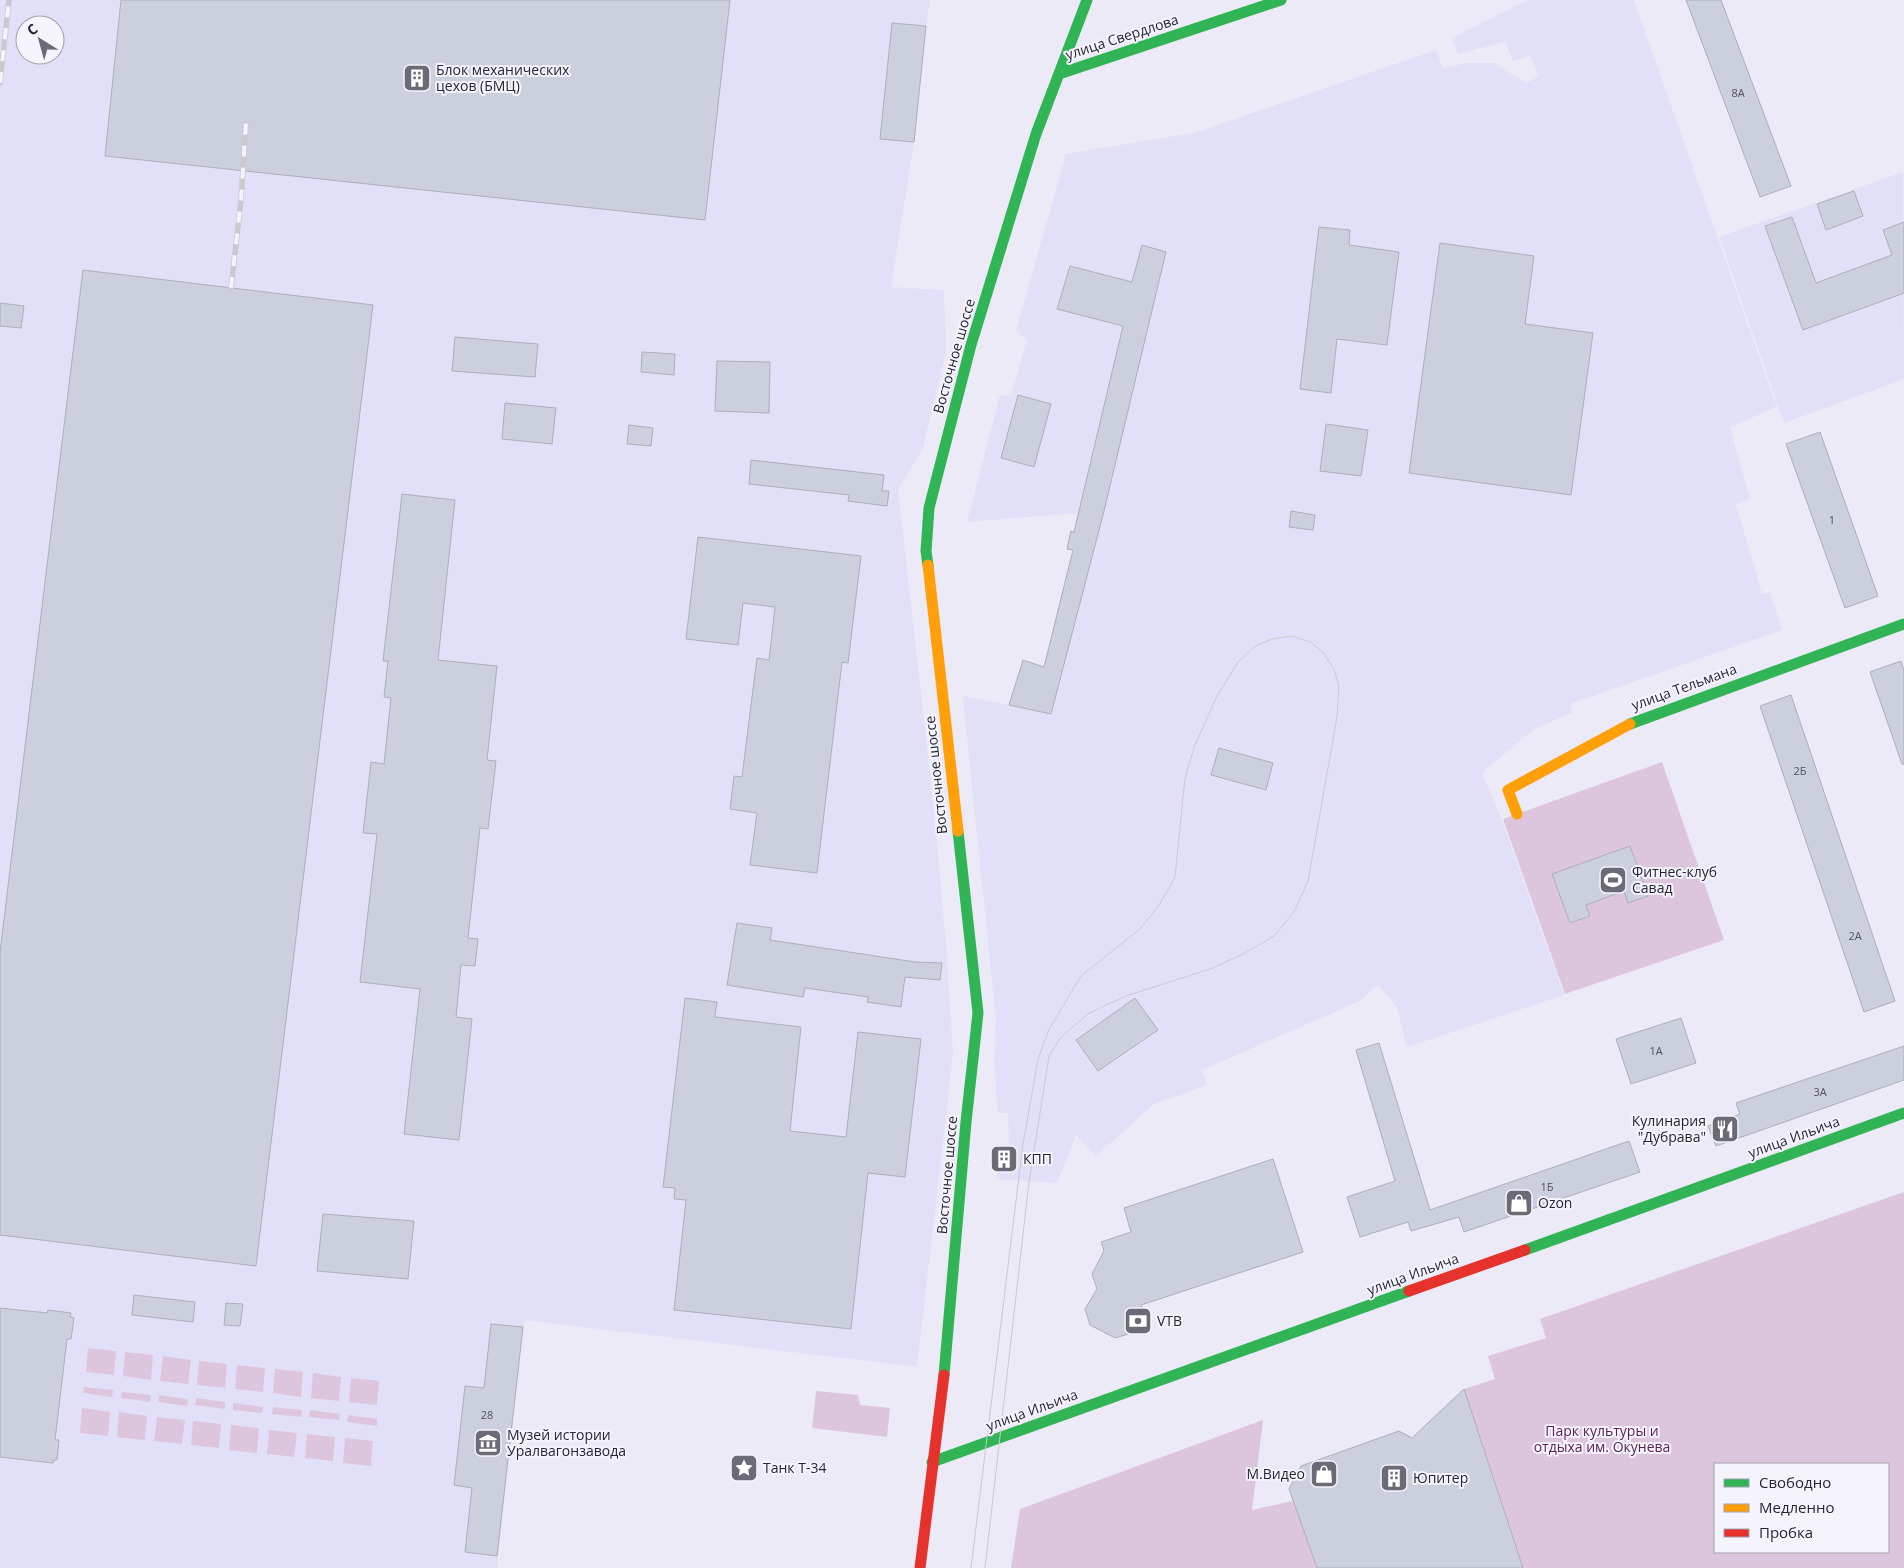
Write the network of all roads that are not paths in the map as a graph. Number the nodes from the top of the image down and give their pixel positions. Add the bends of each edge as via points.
1 (1087, 0) edge
2 (1281, 0) edge
3 (1059, 74) junction
4 (1904, 624) edge
5 (1517, 814) dead end
6 (1904, 1112) edge
7 (932, 1462) junction
8 (920, 1568) edge

1 - 3 street, Восточное шоссе
2 - 3 street, улица Свердлова
3 - 7 street, Восточное шоссе via 1036,134 971,345 929,508 926,551 978,1013 943,1390
4 - 5 street, улица Тельмана via 1636,721 1508,790
6 - 7 street, улица Ильича
7 - 8 street, Восточное шоссе

